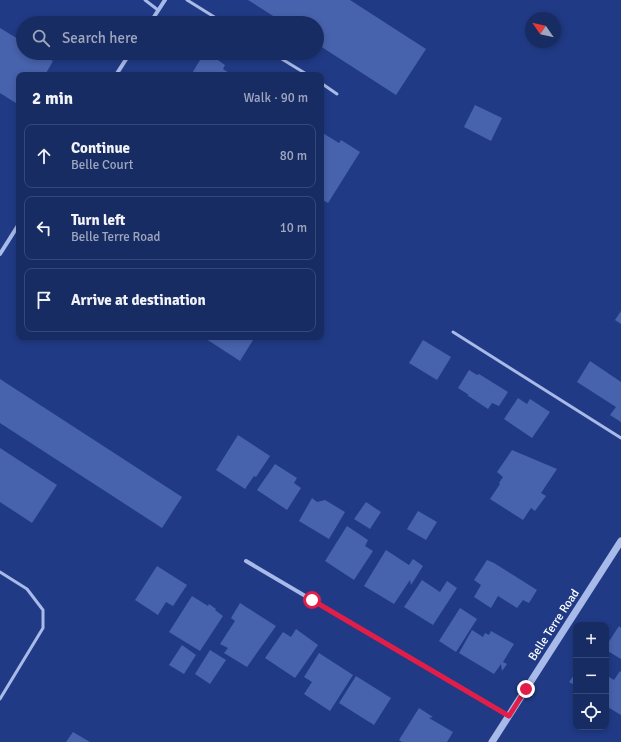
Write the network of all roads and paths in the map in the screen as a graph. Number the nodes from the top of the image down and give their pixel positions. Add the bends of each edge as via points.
1 (145, 0) edge
2 (165, 0) edge
3 (187, 0) edge
4 (158, 10) junction
5 (154, 16) edge
6 (213, 16) edge
7 (126, 60) edge
8 (283, 60) edge
9 (118, 72) edge
10 (303, 72) edge
11 (324, 85) edge
12 (338, 94) dead end
13 (16, 229) edge
14 (0, 254) edge
15 (453, 332) dead end
16 (621, 438) edge
17 (621, 541) edge
18 (246, 561) dead end
19 (0, 572) edge
20 (0, 699) edge
21 (509, 716) junction
22 (492, 742) edge

1 - 4 lane
2 - 4 street
3 - 6 lane
4 - 5 street
7 - 9 street
8 - 10 lane
11 - 12 lane
13 - 14 street
15 - 16 lane
17 - 21 street, Belle Terre Road
18 - 21 street
19 - 20 lane via 27,588 42,610 43,628
21 - 22 street, Belle Terre Road

